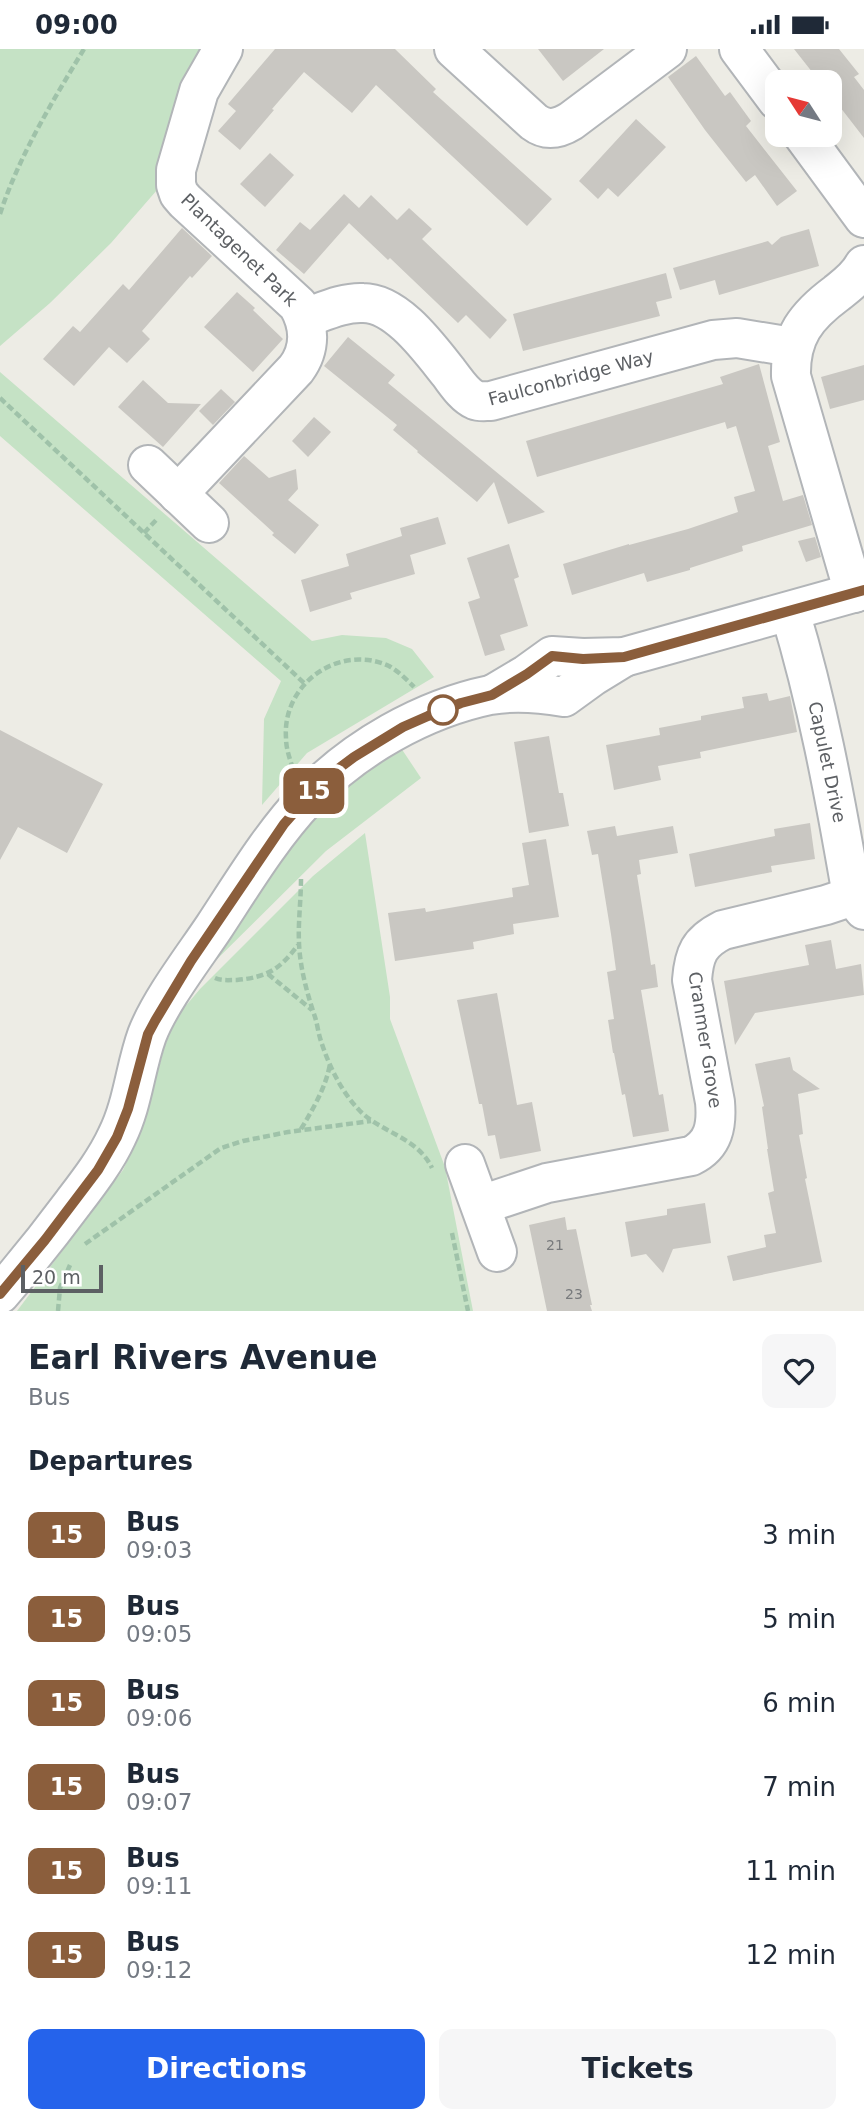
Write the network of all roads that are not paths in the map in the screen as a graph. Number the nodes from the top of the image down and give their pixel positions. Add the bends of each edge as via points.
1 (223, 49) edge
2 (454, 49) edge
3 (667, 49) edge
4 (739, 49) edge
5 (765, 84) edge
6 (812, 147) edge
7 (864, 218) edge
8 (864, 265) edge
9 (305, 318) junction
10 (792, 347) junction
11 (148, 465) dead end
12 (178, 494) junction
13 (209, 523) dead end
14 (859, 592) edge
15 (790, 612) junction
16 (859, 903) edge
17 (449, 1167) road end
18 (481, 1205) junction
19 (497, 1252) dead end
20 (0, 1294) edge

1 - 9 street, Plantagenet Park via 200,91 176,170 178,194 288,295
2 - 3 street via 541,127 548,128 562,127
4 - 5 street
6 - 7 street
8 - 10 street via 810,316
9 - 10 street, Faulconbridge Way via 361,302 393,313 466,393 480,401 725,338
9 - 12 street, Plantagenet Park via 303,361
10 - 14 street via 791,376
11 - 12 street
12 - 13 street
14 - 15 street
15 - 16 street, Capulet Drive via 828,757
15 - 20 street via 624,657 564,697 492,695 461,703 403,727 334,772 284,824 162,1008 148,1034 117,1137 98,1170
16 - 18 street, Cranmer Grove via 827,905 723,930 700,947 692,980 717,1120 698,1152 547,1183
17 - 18 street
18 - 19 street

